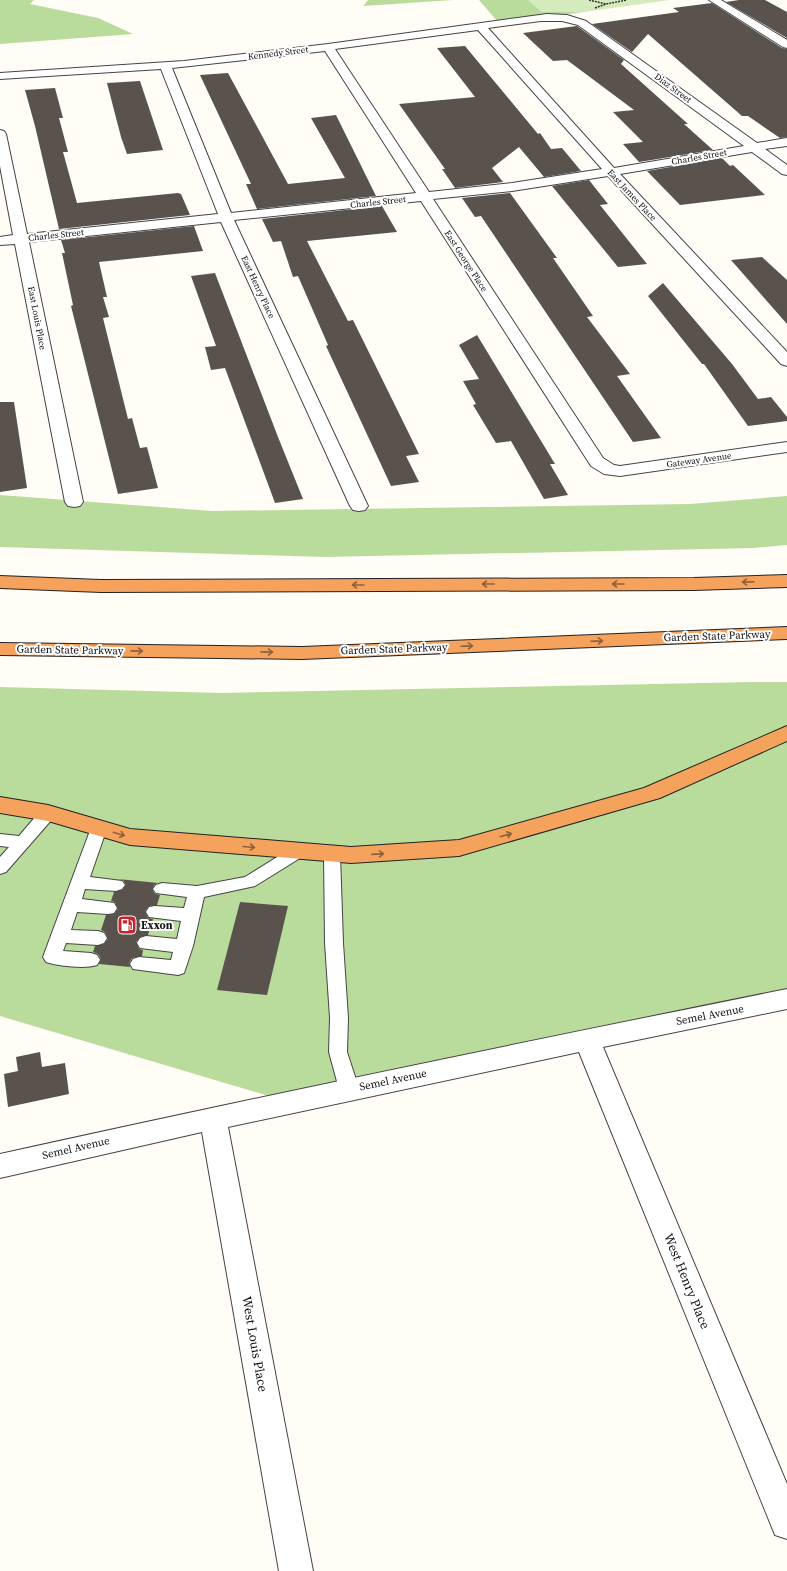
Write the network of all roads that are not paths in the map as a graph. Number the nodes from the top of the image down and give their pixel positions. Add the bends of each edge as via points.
1 (714, 0) edge
2 (554, 17) joint
3 (480, 26) junction
4 (787, 45) edge
5 (328, 47) junction
6 (165, 66) junction
7 (0, 76) edge
8 (0, 134) edge
9 (787, 142) edge
10 (755, 147) junction
11 (787, 171) edge
12 (611, 172) junction
13 (424, 197) junction
14 (226, 218) junction
15 (21, 239) junction
16 (0, 241) edge
17 (787, 361) edge
18 (787, 447) edge
19 (610, 470) joint
20 (74, 502) dead end
21 (359, 506) dead end
22 (787, 581) edge
23 (0, 582) edge
24 (787, 633) edge
25 (0, 649) edge
26 (787, 733) edge
27 (0, 805) edge
28 (48, 813) junction
29 (99, 828) junction
30 (0, 840) edge
31 (23, 842) junction
32 (299, 851) junction
33 (332, 854) junction
34 (0, 868) edge
35 (79, 882) junction
36 (116, 885) dead end
37 (162, 889) dead end
38 (198, 892) junction
39 (71, 905) junction
40 (108, 908) dead end
41 (155, 912) dead end
42 (191, 915) junction
43 (60, 936) junction
44 (98, 938) dead end
45 (146, 943) dead end
46 (184, 946) junction
47 (91, 960) dead end
48 (139, 964) dead end
49 (787, 999) edge
50 (587, 1039) junction
51 (349, 1089) junction
52 (213, 1118) junction
53 (0, 1166) edge
54 (787, 1523) edge
55 (296, 1571) edge

1 - 4 street
2 - 3 street, Kennedy Street
2 - 10 street, Diaz Street via 570,18 582,24
3 - 5 street, Kennedy Street
3 - 12 street, East James Place
5 - 6 street, Kennedy Street
5 - 13 street, East George Place
6 - 7 street, Kennedy Street
6 - 14 street, East Henry Place
8 - 15 street, East Louis Place
9 - 10 street, Charles Street
10 - 11 street, Diaz Street
10 - 12 street, Charles Street
12 - 13 street, Charles Street
12 - 17 street, East James Place
13 - 14 street, Charles Street
13 - 19 street, East George Place via 589,451 597,462
14 - 15 street, Charles Street
14 - 21 street, East Henry Place
15 - 16 street, Charles Street
15 - 20 street, East Louis Place
18 - 19 street, Gateway Avenue via 620,471
22 -> 23 highway via 694,584 109,586
25 -> 24 highway, Garden State Parkway via 302,653
33 -> 26 highway via 459,848 652,793
27 - 28 highway
28 - 29 highway
28 - 31 lane
29 -> 32 highway via 130,837
29 - 35 lane
30 - 31 lane
31 - 34 lane
32 - 33 highway
32 - 38 lane via 249,882
33 - 51 lane via 339,1018 338,1052
35 - 36 lane
35 - 39 lane
37 - 38 lane
38 - 42 lane
39 - 40 lane
39 - 43 lane
41 - 42 lane
42 - 46 lane
43 - 44 lane
43 - 47 lane via 52,957
45 - 46 lane
46 - 48 lane via 178,968
49 - 50 street, Semel Avenue
50 - 51 street, Semel Avenue
50 - 54 street, West Henry Place
51 - 52 street, Semel Avenue
52 - 53 street, Semel Avenue
52 - 55 street, West Louis Place

